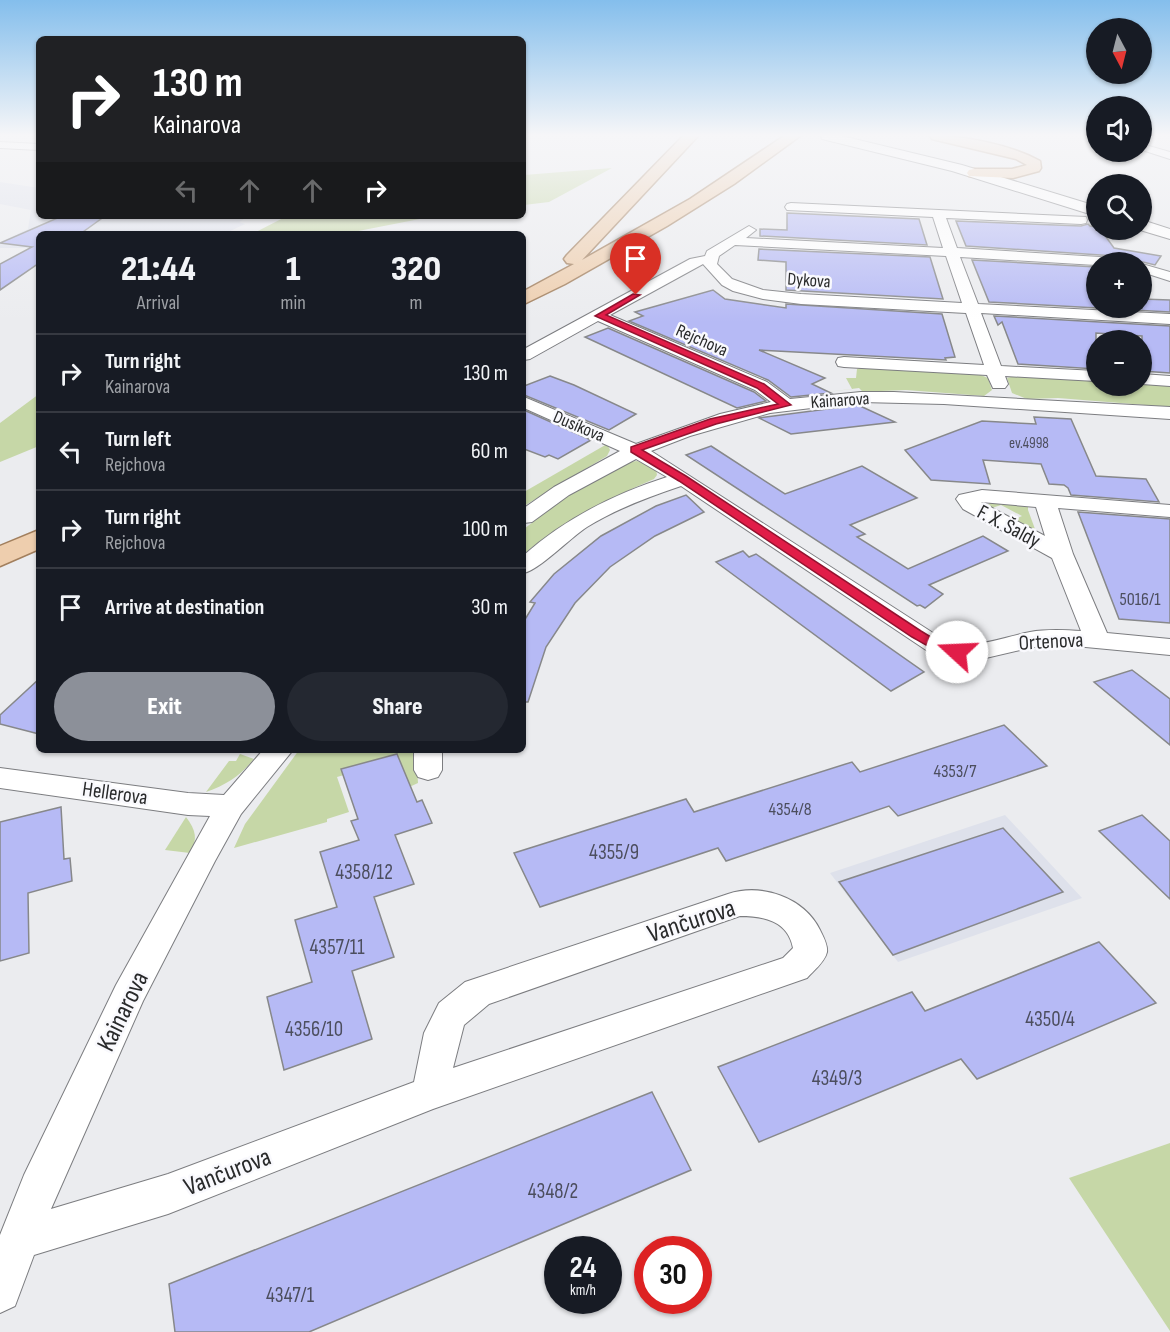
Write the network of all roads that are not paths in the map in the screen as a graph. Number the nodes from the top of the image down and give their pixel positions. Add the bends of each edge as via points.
1 (632, 198) edge
2 (699, 198) edge
3 (1055, 198) edge
4 (791, 207) dead end
5 (1086, 208) edge
6 (938, 214) junction
7 (1081, 220) dead end
8 (1152, 228) edge
9 (749, 230) dead end
10 (1170, 234) edge
11 (735, 242) junction
12 (952, 252) junction
13 (710, 258) junction
14 (1086, 260) edge
15 (1152, 271) edge
16 (1170, 277) edge
17 (526, 290) edge
18 (526, 297) edge
19 (971, 308) junction
20 (600, 316) junction
21 (1170, 319) edge
22 (526, 354) edge
23 (844, 362) dead end
24 (993, 370) junction
25 (1086, 375) edge
26 (1152, 380) edge
27 (1170, 381) edge
28 (1002, 402) junction
29 (526, 403) edge
30 (786, 405) junction
31 (1170, 413) edge
32 (634, 450) junction
33 (683, 478) junction
34 (1045, 501) junction
35 (1170, 511) edge
36 (526, 516) edge
37 (36, 539) edge
38 (1062, 554) junction
39 (0, 557) edge
40 (526, 564) edge
41 (1097, 639) junction
42 (1170, 647) edge
43 (276, 753) edge
44 (0, 778) edge
45 (231, 806) junction
46 (430, 1093) junction
47 (20, 1239) junction
48 (0, 1291) edge

1 - 17 main road via 574,259
2 - 18 main road
3 - 5 street
4 - 6 street
6 - 7 street
6 - 12 street
8 - 10 street
9 - 11 street
11 - 12 street
11 - 13 street
12 - 14 street
12 - 19 street
13 - 19 street, Dykova via 714,271 725,280 765,295
13 - 20 street via 695,262
15 - 16 street
19 - 21 street, Dykova
19 - 24 street
20 - 22 street
20 - 30 street, Rejchova via 761,386
23 - 24 street, Kainarova
24 - 25 street, Kainarova
24 - 28 street
26 - 27 street
28 - 30 street, Kainarova via 861,397
28 - 31 street, Kainarova
29 - 32 street, Dusíkova
30 - 32 street, Kainarova via 713,421
32 - 33 street, Ortenova
32 - 36 street, Kainarova
33 - 40 street via 629,496 592,515 547,544
33 - 41 street, Ortenova via 934,645 973,653 1033,639
34 - 35 street, F. X. Šaldy
34 - 38 street, F. X. Šaldy
34 - 38 street, F. X. Šaldy via 974,496 966,501
37 - 39 main road
38 - 41 street, F. X. Šaldy
41 - 42 street, Ortenova
43 - 45 street, Kainarova
44 - 45 street, Hellerova via 188,804
45 - 47 street, Kainarova via 128,996
46 - 46 street, Vančurova via 795,968 810,952 808,936 779,908 758,902 739,903 477,993 451,1014 442,1034
46 - 47 street, Vančurova via 168,1194
47 - 48 street, Kainarova

